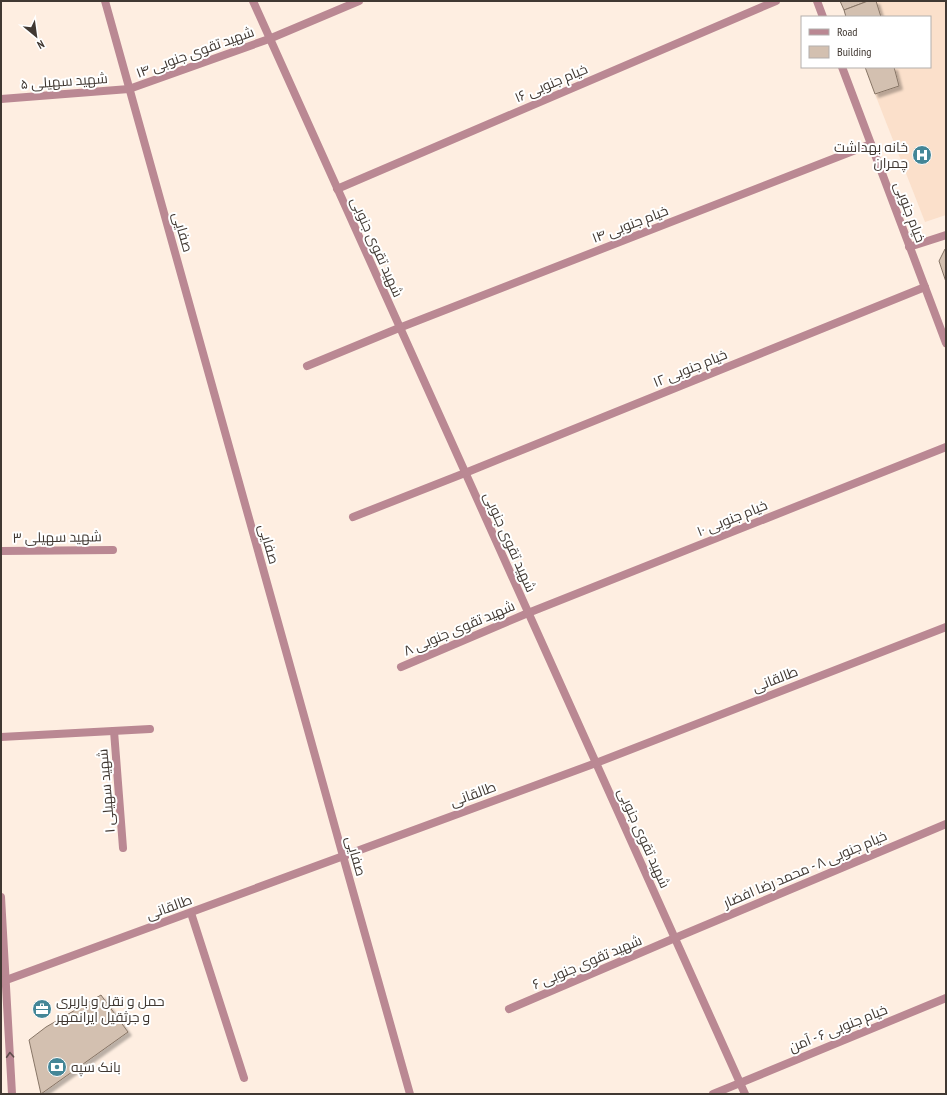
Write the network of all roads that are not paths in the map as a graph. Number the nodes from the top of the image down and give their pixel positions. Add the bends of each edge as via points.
1 (105, 1) edge
2 (252, 1) edge
3 (359, 1) edge
4 (776, 1) edge
5 (817, 1) edge
6 (823, 16) edge
7 (269, 39) junction
8 (842, 68) edge
9 (129, 89) junction
10 (1, 98) edge
11 (871, 144) junction
12 (336, 189) junction
13 (946, 235) edge
14 (909, 247) junction
15 (925, 287) junction
16 (399, 328) junction
17 (946, 343) edge
18 (307, 366) dead end
19 (946, 447) edge
20 (465, 473) junction
21 (353, 517) dead end
22 (113, 550) dead end
23 (1, 551) edge
24 (528, 613) junction
25 (946, 627) edge
26 (401, 667) dead end
27 (150, 728) dead end
28 (114, 731) junction
29 (1, 736) edge
30 (596, 763) junction
31 (946, 824) edge
32 (123, 848) dead end
33 (343, 856) junction
34 (1, 897) edge
35 (191, 913) junction
36 (675, 938) junction
37 (4, 982) edge
38 (946, 998) edge
39 (509, 1009) dead end
40 (244, 1078) dead end
41 (740, 1083) junction
42 (12, 1094) edge
43 (410, 1094) edge
44 (714, 1094) edge
45 (745, 1094) edge

1 - 9 street, صفایی
2 - 7 street, شهید تقوی جنوبی
3 - 7 street, شهید تقوی جنوبی ۱۴
4 - 12 street, خیام جنوبی ۱۶
5 - 6 street
7 - 9 street, شهید تقوی جنوبی ۱۴
7 - 12 street, شهید تقوی جنوبی
8 - 11 street, خیام جنوبی
9 - 10 street, شهید سهیلی ۵
9 - 33 street, صفایی
11 - 14 street, خیام جنوبی
11 - 16 street, خیام جنوبی ۱۴
12 - 16 street, شهید تقوی جنوبی
13 - 14 street
14 - 15 street, خیام جنوبی
15 - 17 street, خیام جنوبی
15 - 20 street, خیام جنوبی ۱۲
16 - 18 street, خیام جنوبی ۱۴
16 - 20 street, شهید تقوی جنوبی
19 - 24 street, خیام جنوبی ۱۰
20 - 21 street, خیام جنوبی ۱۲
20 - 24 street, شهید تقوی جنوبی
22 - 23 street, شهید سهیلی ۳
24 - 26 street, شهید تقوی جنوبی ۸
24 - 30 street, شهید تقوی جنوبی
25 - 30 street, طالقانی
27 - 28 street, شهید سهیلی ۱
28 - 29 street, شهید سهیلی ۱
28 - 32 street, شهید سهیلی ۱
30 - 33 street, طالقانی
30 - 36 street, شهید تقوی جنوبی
31 - 36 street, خیام جنوبی ۸ - محمد رضا افضار
33 - 35 street, طالقانی
33 - 43 street, صفایی
34 - 37 street
35 - 37 street, طالقانی
35 - 40 street
36 - 39 street, شهید تقوی جنوبی ۶
36 - 41 street, شهید تقوی جنوبی
42 -> 37 street
38 - 41 street, خیام جنوبی ۶ - آمن
41 - 44 street, خیام جنوبی ۶ - آمن
41 - 45 street, شهید تقوی جنوبی

